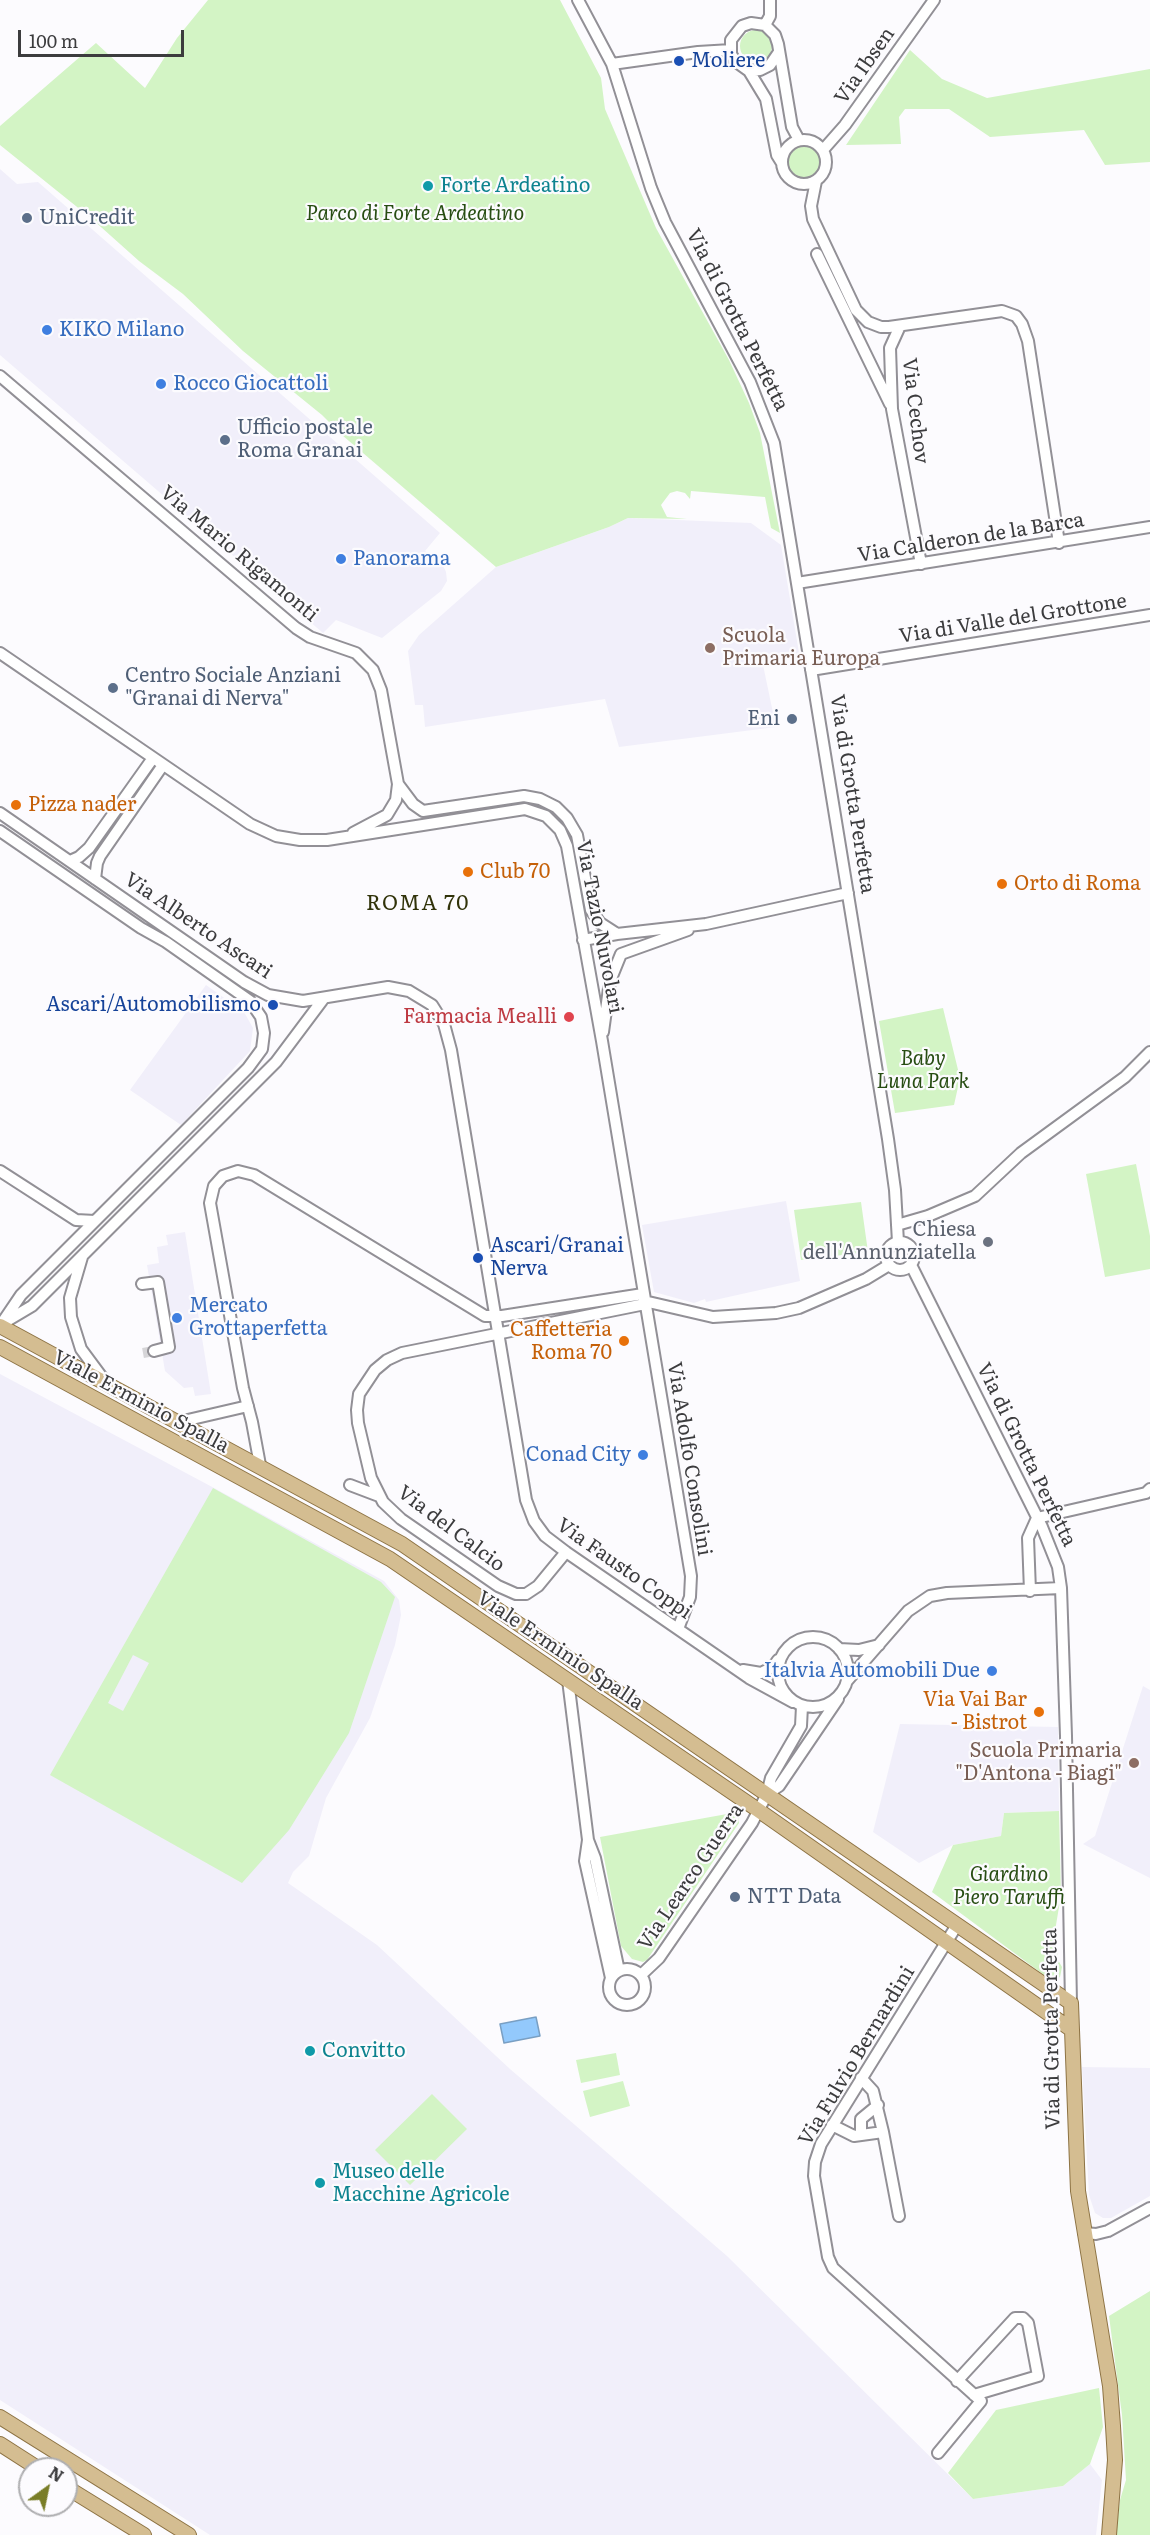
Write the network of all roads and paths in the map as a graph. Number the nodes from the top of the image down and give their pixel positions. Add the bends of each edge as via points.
1 (578, 0) edge
2 (770, 0) edge
3 (934, 0) edge
4 (765, 26) junction
5 (731, 50) junction
6 (779, 52) junction
7 (612, 64) junction
8 (749, 70) junction
9 (799, 140) junction
10 (823, 150) junction
11 (782, 163) junction
12 (816, 181) junction
13 (817, 254) dead end
14 (832, 273) junction
15 (900, 326) junction
16 (0, 376) edge
17 (892, 409) junction
18 (1150, 527) edge
19 (1059, 543) junction
20 (921, 564) junction
21 (797, 584) junction
22 (1150, 615) edge
23 (0, 653) edge
24 (811, 670) junction
25 (153, 758) junction
26 (163, 765) junction
27 (398, 784) junction
28 (0, 813) edge
29 (444, 815) junction
30 (11, 819) junction
31 (1, 832) edge
32 (345, 837) junction
33 (70, 861) junction
34 (95, 879) junction
35 (573, 886) junction
36 (848, 893) junction
37 (591, 910) junction
38 (706, 924) junction
39 (617, 934) junction
40 (169, 938) junction
41 (583, 940) junction
42 (324, 998) junction
43 (602, 1041) junction
44 (1150, 1052) edge
45 (231, 1084) junction
46 (242, 1095) junction
47 (188, 1129) junction
48 (199, 1139) junction
49 (0, 1171) edge
50 (95, 1221) junction
51 (897, 1225) junction
52 (898, 1242) junction
53 (83, 1254) junction
54 (889, 1265) junction
55 (911, 1265) junction
56 (142, 1284) dead end
57 (644, 1300) junction
58 (495, 1317) junction
59 (0, 1326) edge
60 (498, 1334) junction
61 (0, 1347) edge
62 (154, 1351) tunnel mouth
63 (105, 1381) junction
64 (248, 1406) junction
65 (179, 1422) junction
66 (260, 1465) junction
67 (350, 1485) dead end
68 (1150, 1490) edge
69 (379, 1496) junction
70 (1037, 1518) junction
71 (566, 1552) junction
72 (1061, 1588) junction
73 (1030, 1591) junction
74 (678, 1629) junction
75 (879, 1645) junction
76 (839, 1649) junction
77 (565, 1655) junction
78 (780, 1658) junction
79 (721, 1659) junction
80 (555, 1671) junction
81 (568, 1680) junction
82 (847, 1681) junction
83 (838, 1697) junction
84 (797, 1704) junction
85 (767, 1794) junction
86 (759, 1810) junction
87 (957, 1925) junction
88 (946, 1942) junction
89 (615, 1974) junction
90 (641, 1975) junction
91 (1071, 2003) junction
92 (1072, 2030) junction
93 (861, 2078) junction
94 (878, 2104) junction
95 (832, 2125) junction
96 (883, 2132) junction
97 (861, 2136) junction
98 (1150, 2208) edge
99 (899, 2216) dead end
100 (1084, 2233) junction
101 (957, 2381) junction
102 (974, 2395) junction
103 (0, 2417) edge
104 (0, 2444) edge
105 (938, 2453) dead end
106 (20, 2457) edge
107 (78, 2494) edge
108 (144, 2535) edge
109 (189, 2535) edge
110 (1109, 2535) edge

1 - 7 street, Via di Grotta Perfetta
2 - 4 street via 770,16
3 - 10 street, Via Ibsen
4 - 5 street via 742,26 731,40
4 - 6 street via 775,34
5 - 7 street
5 - 8 street via 735,62
6 - 8 street via 770,65
6 - 9 street via 792,127
7 - 21 street, Via di Grotta Perfetta via 665,222 765,416 777,459
8 - 11 street via 766,99
9 - 10 street via 813,141
9 - 11 street via 785,151
10 - 12 street via 825,170
11 - 12 street via 792,181
12 - 14 street via 811,212
13 - 14 street
14 - 15 street via 862,318 880,327
14 - 17 street
15 - 17 street, Via Cechov via 890,348
15 - 19 street via 994,311 1020,320 1028,341
16 - 27 street, Via Mario Rigamonti via 296,628 361,657 379,684
17 - 20 street, Via Cechov
18 - 19 street, Via Calderon de la Barca
19 - 20 street, Via Calderon de la Barca
20 - 21 street, Via Calderon de la Barca
21 - 24 street, Via di Grotta Perfetta
22 - 24 street, Via di Valle del Grottone
23 - 25 street, Via Tazio Nuvolari
24 - 36 street, Via di Grotta Perfetta
25 - 26 street, Via Tazio Nuvolari
25 - 33 street via 89,848
26 - 32 street, Via Tazio Nuvolari via 268,833 313,841
26 - 34 street via 100,856
27 - 29 street, Via Tazio Nuvolari via 419,809
27 - 32 street, Via Tazio Nuvolari via 396,800 387,814
28 - 30 street, Via Alberto Ascari
29 - 32 street, Via Tazio Nuvolari
29 - 35 street, Via Tazio Nuvolari via 518,810 542,813 564,837
29 - 37 street, Via Tazio Nuvolari via 524,796 556,807 577,835
30 - 31 street
30 - 33 street, Via Alberto Ascari
31 - 40 street, Via Alberto Ascari via 141,928
33 - 34 street, Via Alberto Ascari
34 - 40 street, Via Alberto Ascari
35 - 37 street
35 - 41 street, Via Tazio Nuvolari
36 - 38 street
36 - 51 street, Via di Grotta Perfetta via 888,1139
37 - 39 street, Via Tazio Nuvolari
38 - 39 street
38 - 43 street, Via Tazio Nuvolari via 621,954 609,981
39 - 41 street
40 - 42 street, Via Alberto Ascari via 268,995 298,1001
40 - 45 street, Via Alberto Ascari via 255,1007 261,1017 264,1028 259,1054
41 - 43 street, Via Tazio Nuvolari
42 - 46 street via 282,1055
42 - 58 street, Via Alberto Ascari via 380,987 403,989 428,1002 441,1018 453,1061
43 - 57 street, Via Tazio Nuvolari
44 - 51 street via 1125,1077 1021,1153 975,1196
45 - 46 street
45 - 47 street
46 - 48 street
47 - 48 street
47 - 50 street
48 - 53 street
49 - 50 street via 76,1220
50 - 59 street via 21,1295
51 - 52 street, Via di Grotta Perfetta
52 - 54 street, Via di Grotta Perfetta via 886,1253
52 - 55 street, Via di Grotta Perfetta via 913,1250
53 - 59 street via 32,1306
53 - 63 street via 72,1289 70,1317 81,1349
54 - 55 street via 895,1270
54 - 57 street via 799,1308 766,1314 713,1317
55 - 70 street, Via di Grotta Perfetta
56 - 62 street via 157,1277 170,1351
57 - 58 street
57 - 60 street
57 - 74 street, Via Adolfo Consolini via 691,1576 690,1597
58 - 60 street, Via Fausto Coppi
58 - 64 street via 481,1315 247,1173 231,1173 214,1186 210,1203
59 - 63 main road, Viale Erminio Spalla
60 - 69 street, Via del Calcio via 405,1352 371,1374 357,1404 358,1423 364,1455
60 - 71 street, Via Fausto Coppi via 528,1509 542,1532
61 - 80 main road, Viale Erminio Spalla via 382,1555
63 - 65 main road, Viale Erminio Spalla
64 - 65 street
64 - 66 street
65 - 66 main road, Viale Erminio Spalla
66 - 77 main road, Viale Erminio Spalla via 402,1544
67 - 69 street
68 - 70 street
69 - 71 street, Via del Calcio via 401,1519 512,1593 526,1594 536,1588
70 - 72 street, Via di Grotta Perfetta via 1055,1557
70 - 73 street via 1028,1538
71 - 74 street, Via Fausto Coppi
72 - 73 street
72 - 91 street, Via di Grotta Perfetta
73 - 75 street via 930,1596 908,1611
74 - 79 street, Via Fausto Coppi
75 - 76 street
75 - 82 street
76 - 78 street via 826,1639 806,1637 790,1645
76 - 82 street via 847,1665
77 - 80 street
77 - 85 main road, Viale Erminio Spalla
78 - 79 street, Via Fausto Coppi via 770,1670 757,1674
78 - 84 street via 778,1682 785,1695
79 - 84 street, Via Fausto Coppi via 759,1685
80 - 81 main road, Viale Erminio Spalla
81 - 86 main road, Viale Erminio Spalla
81 - 89 street via 588,1840 596,1862
82 - 83 street
83 - 84 street via 822,1707
83 - 85 street, Via Learco Guerra via 779,1786
84 - 85 street, Via Learco Guerra via 801,1726 773,1773
85 - 86 street, Via Learco Guerra
85 - 87 main road, Viale Erminio Spalla
86 - 88 main road, Viale Erminio Spalla
86 - 90 street, Via Learco Guerra via 659,1958
87 - 88 street, Via Fulvio Bernardini
87 - 91 main road, Viale Erminio Spalla
88 - 92 main road, Viale Erminio Spalla
88 - 93 street, Via Fulvio Bernardini
89 - 90 street via 630,1969
89 - 90 street via 609,1989 614,2000 630,2006 644,1996 646,1984
91 - 92 main road, Via di Grotta Perfetta
92 - 100 main road, Via di Grotta Perfetta via 1075,2141
93 - 94 street
93 - 95 street, Via Fulvio Bernardini
94 - 96 street
94 - 97 street via 861,2119
95 - 97 street
95 - 101 street, Via Fulvio Bernardini via 817,2153 814,2176 833,2268
96 - 97 street
96 - 99 street
98 - 100 street via 1108,2231
100 - 110 main road, Via di Grotta Perfetta via 1110,2386 1114,2460
101 - 102 street, Via Fulvio Bernardini
101 - 102 street via 1014,2318 1023,2318 1028,2323 1038,2376
102 - 105 street via 981,2401
103 - 109 main road
104 - 106 main road
107 - 108 main road

